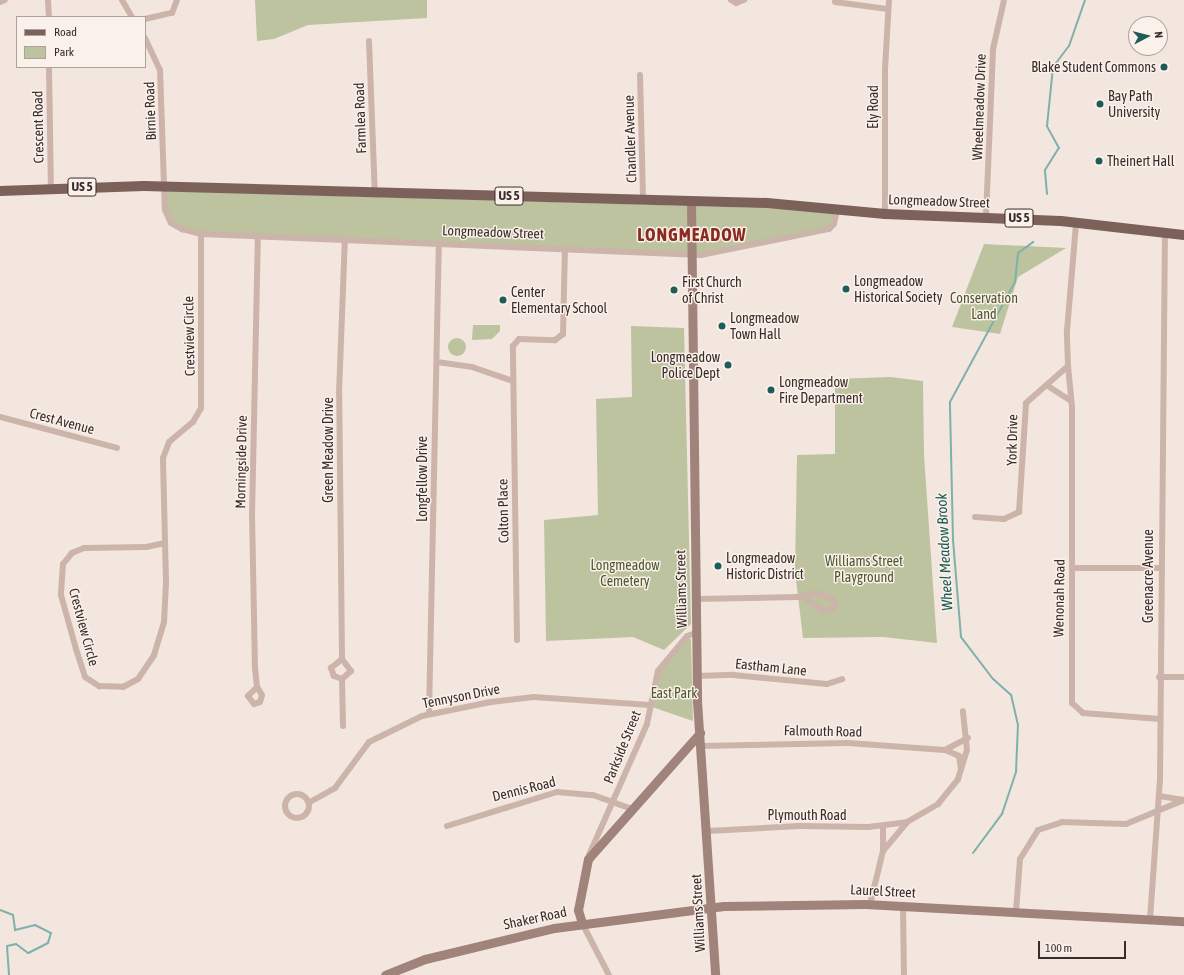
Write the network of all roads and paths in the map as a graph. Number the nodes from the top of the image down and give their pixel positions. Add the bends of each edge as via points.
1 (5, 0) edge
2 (48, 0) edge
3 (122, 0) edge
4 (176, 0) edge
5 (731, 0) edge
6 (744, 0) edge
7 (889, 0) edge
8 (1004, 0) edge
9 (0, 2) edge
10 (835, 2) dead end
11 (888, 9) junction
12 (49, 16) edge
13 (131, 16) edge
14 (146, 19) edge
15 (146, 40) edge
16 (369, 41) dead end
17 (49, 68) edge
18 (640, 75) dead end
19 (165, 187) junction
20 (51, 188) junction
21 (0, 191) edge
22 (375, 194) junction
23 (643, 202) junction
24 (691, 202) junction
25 (837, 210) junction
26 (885, 214) junction
27 (986, 217) junction
28 (1076, 223) junction
29 (1165, 232) junction
30 (201, 234) junction
31 (1184, 235) edge
32 (258, 236) junction
33 (345, 240) junction
34 (439, 244) junction
35 (565, 248) junction
36 (692, 254) junction
37 (437, 362) junction
38 (1068, 366) junction
39 (513, 382) junction
40 (1048, 386) junction
41 (1071, 401) junction
42 (0, 417) edge
43 (117, 448) dead end
44 (975, 517) dead end
45 (165, 543) junction
46 (1072, 568) junction
47 (1160, 568) junction
48 (803, 596) junction
49 (695, 599) junction
50 (696, 633) junction
51 (517, 640) dead end
52 (342, 659) junction
53 (697, 676) junction
54 (1159, 677) junction
55 (1184, 677) edge
56 (342, 678) junction
57 (842, 679) dead end
58 (257, 687) dead end
59 (650, 705) junction
60 (963, 711) dead end
61 (429, 714) junction
62 (1160, 719) junction
63 (343, 726) dead end
64 (700, 733) junction
65 (968, 738) junction
66 (701, 746) junction
67 (945, 750) junction
68 (960, 775) junction
69 (1159, 796) junction
70 (1184, 800) edge
71 (613, 801) junction
72 (310, 802) junction
73 (632, 809) junction
74 (1159, 810) junction
75 (907, 822) junction
76 (447, 826) dead end
77 (883, 826) junction
78 (708, 831) junction
79 (883, 851) junction
80 (588, 859) junction
81 (870, 904) junction
82 (903, 906) junction
83 (713, 907) junction
84 (1016, 912) junction
85 (1150, 919) junction
86 (1184, 921) edge
87 (582, 923) junction
88 (389, 974) edge
89 (609, 975) edge
90 (715, 975) edge
91 (904, 975) edge

1 - 9 street
2 - 12 street
3 - 13 street
4 - 14 street via 172,13
5 - 6 street via 736,3
7 - 11 street, Ely Road
8 - 27 street, Wheelmeadow Drive via 993,49
10 - 11 street
11 - 26 street, Ely Road via 885,69
15 - 19 street, Birnie Road via 160,70
16 - 22 street, Farmlea Road
17 - 20 street, Crescent Road
18 - 23 street, Chandler Avenue
19 - 20 main road, Longmeadow Street / US 5
19 - 22 main road, Longmeadow Street / US 5
19 - 30 street, Longmeadow Street via 165,210 172,223
20 - 21 main road, Longmeadow Street / US 5
22 - 23 main road, Longmeadow Street / US 5
23 - 24 main road, Longmeadow Street / US 5
24 - 25 main road, Longmeadow Street / US 5 via 767,203
24 - 36 main road, Williams Street
25 - 26 main road, Longmeadow Street / US 5
25 - 36 street, Longmeadow Street via 834,224 829,229
26 - 27 main road, Longmeadow Street / US 5
27 - 28 main road, Longmeadow Street / US 5
28 - 29 main road, Longmeadow Street / US 5
28 - 38 street via 1067,331
29 - 31 main road, Longmeadow Street / US 5
29 - 47 street, Greenacre Avenue
30 - 32 street, Longmeadow Street
30 - 45 street, Crestview Circle via 201,408 193,422 169,442 163,458
32 - 33 street, Longmeadow Street
32 - 58 street, Morningside Drive via 252,476
33 - 34 street, Longmeadow Street
33 - 52 street, Green Meadow Drive via 339,412
34 - 35 street, Longmeadow Street
34 - 37 street, Longfellow Drive
35 - 36 street, Longmeadow Street
35 - 39 street, Colton Place via 562,336 550,340 516,340
36 - 49 main road, Williams Street
37 - 39 street via 472,367
37 - 61 street, Longfellow Drive via 434,399
38 - 40 street, York Drive
38 - 41 street, Wenonah Road
39 - 51 street, Colton Place
40 - 41 street
40 - 44 street, York Drive via 1033,394 1025,408 1023,487 1019,514 1004,519
41 - 46 street, Wenonah Road
42 - 43 street, Crest Avenue
45 - 45 street, Crestview Circle via 165,614 154,655 134,682 112,688 100,686 85,677 76,649 61,595 63,564 72,553 84,548 146,547
46 - 47 street
46 - 62 street, Wenonah Road via 1070,672 1074,707 1093,714
47 - 54 street, Greenacre Avenue
48 - 48 street via 817,593 833,599 834,605 831,610 822,610
48 - 49 street
49 - 50 main road, Williams Street
50 - 53 main road, Williams Street
50 - 59 street, Parkside Street via 687,636 660,667
52 - 56 street, Green Meadow Drive via 351,671
52 - 56 street via 331,668 334,676
53 - 57 street, Eastham Lane via 734,675 828,684
53 - 64 main road, Williams Street
54 - 55 street
54 - 62 street, Greenacre Avenue
56 - 63 street, Green Meadow Drive
59 - 61 street, Tennyson Drive via 534,697
59 - 71 street, Parkside Street via 645,728
60 - 65 street
61 - 72 street, Tennyson Drive via 403,723 369,742 335,788
62 - 69 street, Greenacre Avenue
64 - 66 main road, Williams Street
64 - 73 main road
65 - 67 street
65 - 68 street
66 - 67 street, Falmouth Road via 848,743
66 - 78 main road, Williams Street
67 - 68 street via 959,756
68 - 75 street via 942,801
69 - 70 street
69 - 74 street, Greenacre Avenue
70 - 74 street
71 - 73 street, Dennis Road
71 - 76 street, Dennis Road via 579,792 557,792
71 - 80 street, Parkside Street
72 - 72 street, Tennyson Drive via 300,818 285,811 286,801 292,795
73 - 80 main road
74 - 84 street via 1126,824 1062,822 1038,830 1020,858
74 - 85 street, Greenacre Avenue
75 - 77 street, Plymouth Road
75 - 79 street
77 - 78 street, Plymouth Road
77 - 79 street
78 - 83 main road, Williams Street
79 - 81 street
80 - 87 main road, Shaker Road via 578,910
81 - 82 main road, Laurel Street
81 - 83 main road, Laurel Street
82 - 84 main road, Laurel Street
82 - 91 street
83 - 87 main road, Laurel Street
83 - 90 main road, Williams Street
84 - 85 main road, Laurel Street
85 - 86 main road, Laurel Street
87 - 88 main road, Shaker Road via 425,959
87 - 89 street

